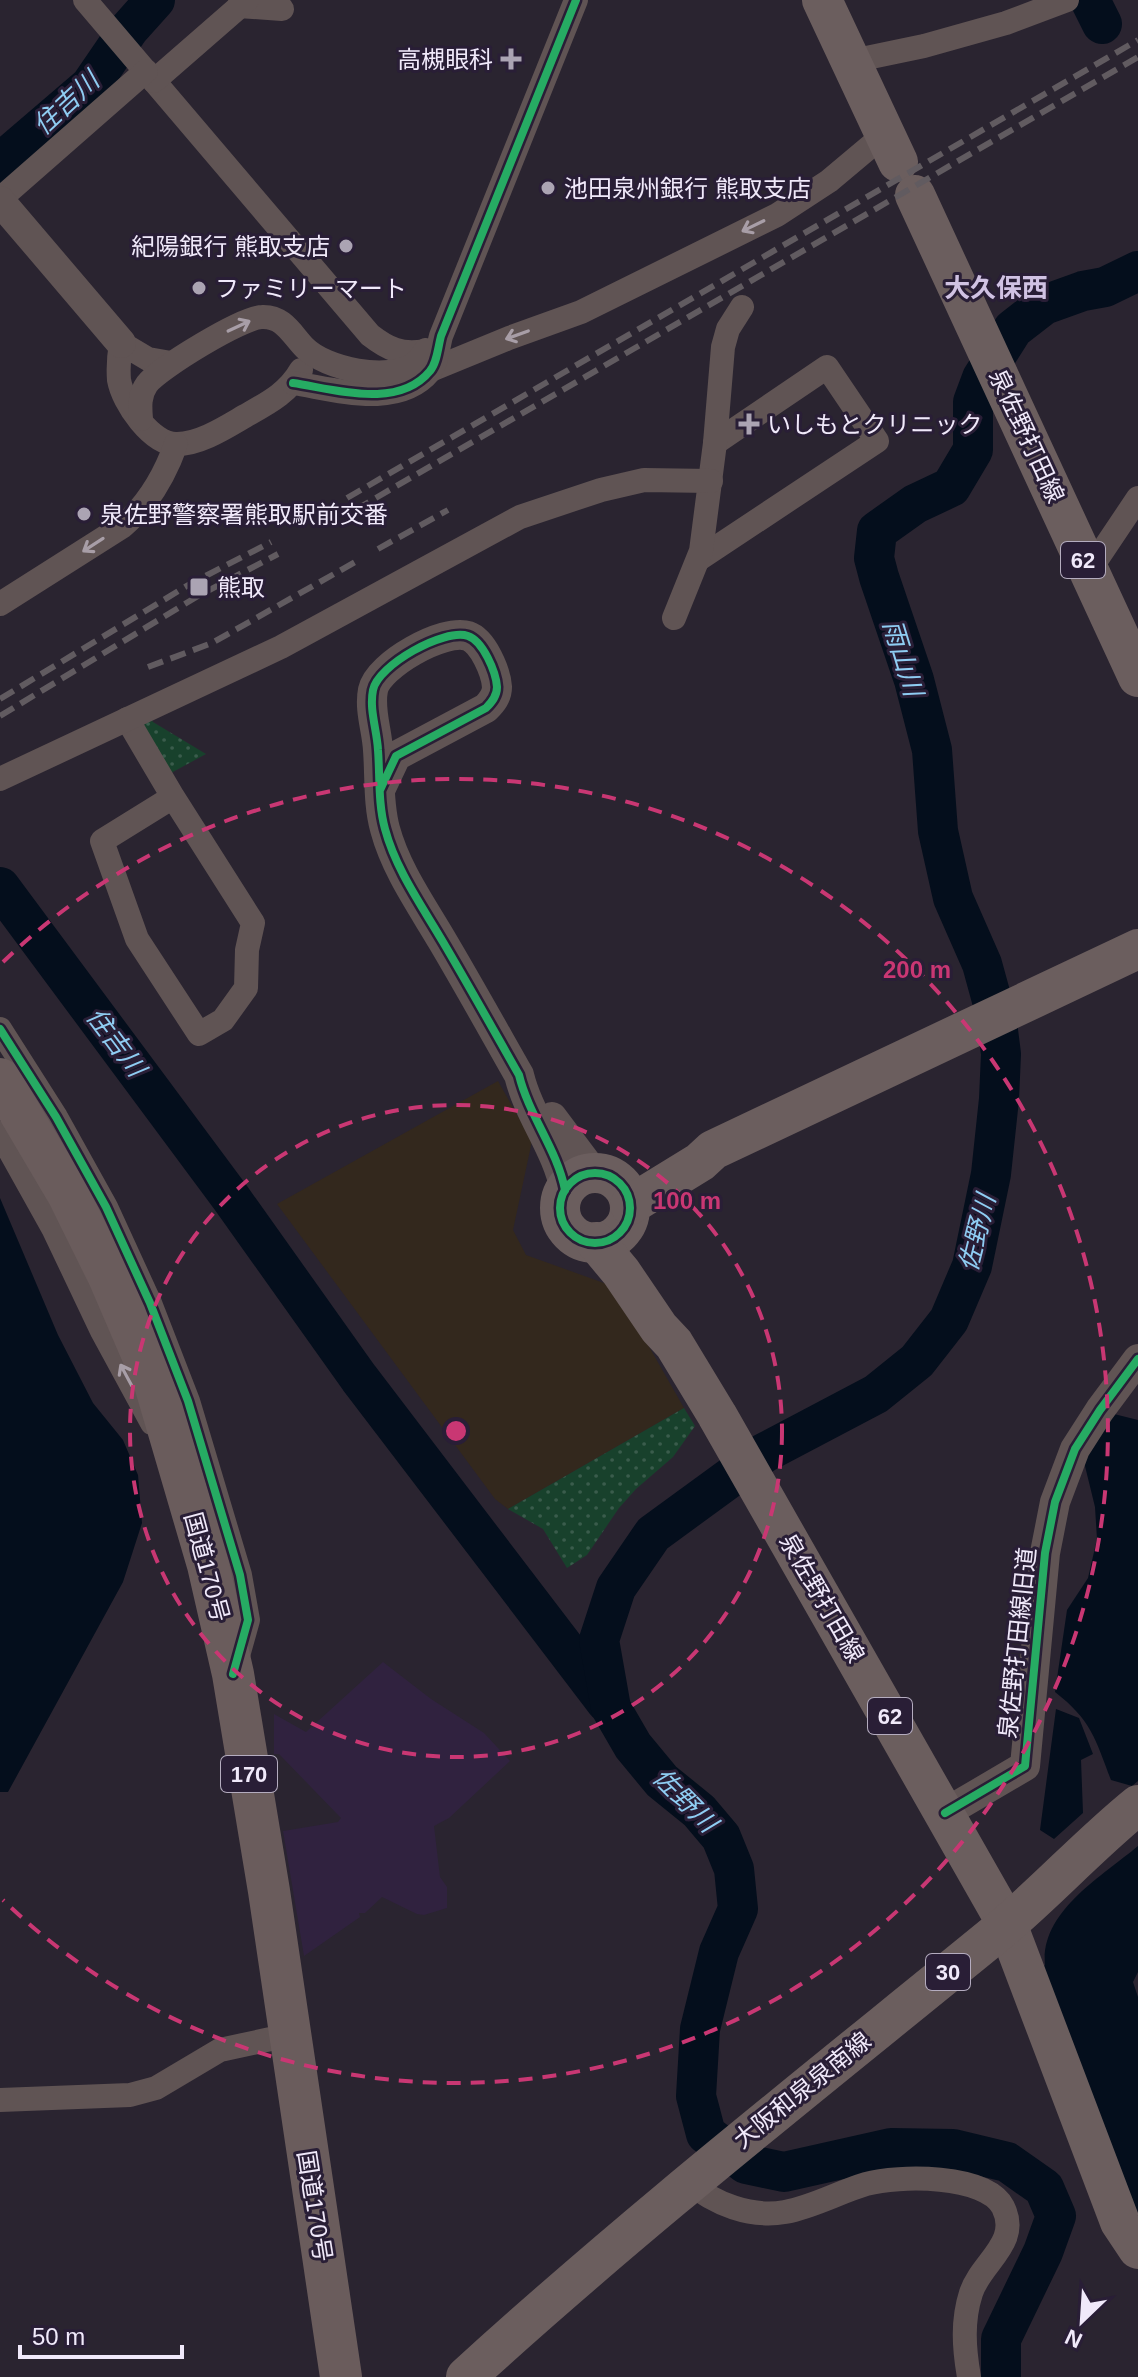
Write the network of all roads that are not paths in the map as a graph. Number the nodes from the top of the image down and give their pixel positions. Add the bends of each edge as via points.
1 (85, 0) edge
2 (576, 0) edge
3 (822, 0) edge
4 (1067, 0) edge
5 (243, 3) edge
6 (282, 9) dead end
7 (852, 61) junction
8 (144, 69) junction
9 (900, 164) junction
10 (0, 200) edge
11 (742, 307) dead end
12 (370, 335) junction
13 (121, 343) junction
14 (306, 349) junction
15 (432, 352) junction
16 (171, 363) junction
17 (350, 369) junction
18 (293, 383) junction
19 (141, 419) junction
20 (715, 443) junction
21 (176, 444) junction
22 (711, 481) junction
23 (1138, 498) edge
24 (699, 559) junction
25 (1089, 571) junction
26 (3, 595) edge
27 (674, 618) dead end
28 (1138, 677) edge
29 (127, 719) junction
30 (0, 779) edge
31 (380, 790) junction
32 (173, 797) junction
33 (1135, 958) edge
34 (0, 1029) edge
35 (0, 1079) edge
36 (0, 1133) edge
37 (604, 1201) junction
38 (1138, 1359) edge
39 (188, 1493) junction
40 (233, 1674) junction
41 (1138, 1805) edge
42 (945, 1813) junction
43 (1007, 1924) junction
44 (289, 2035) junction
45 (0, 2100) edge
46 (697, 2176) junction
47 (1138, 2249) edge
48 (341, 2377) edge
49 (466, 2377) edge
50 (969, 2377) edge

1 - 8 street
2 - 15 street
3 - 7 main road, 泉佐野打田線 / 62
4 - 7 street via 938,43
5 - 6 street
5 - 8 street
7 - 9 main road, 泉佐野打田線 / 62
8 - 10 street
8 - 12 street
9 -> 15 street via 829,181 777,215 581,312 509,338
9 - 25 main road, 泉佐野打田線 / 62
10 - 13 street
11 - 20 street via 723,347
12 - 15 street via 397,352
12 - 17 street via 365,364
13 - 16 street via 148,359
13 - 19 street via 120,382
16 -> 14 street via 261,317 292,330
14 - 17 street
14 - 18 street
15 - 17 street via 393,373
15 - 18 street via 417,382 379,395
16 - 19 street via 145,386
18 - 21 street via 235,422
19 - 21 street via 150,434
20 - 22 street
20 - 24 street via 827,367 877,441
21 -> 26 street via 137,514
22 - 24 street
22 - 29 street via 644,480 520,517 281,647
23 - 25 street
24 - 27 street
25 - 28 main road, 泉佐野打田線 / 62
29 - 30 street
29 - 32 street
31 - 31 street via 373,687 393,663 447,635 468,636 479,644 493,671 495,698 486,708 396,756
31 - 37 street via 385,830 401,870 519,1075 562,1172
32 - 32 street via 253,923 246,988 223,1020 199,1034 137,939 102,841
33 - 37 main road via 963,1030 713,1150 700,1162
34 - 40 street via 106,1207 188,1401 240,1575 248,1620
35 - 39 highway, 国道170号 / 170 via 68,1194 109,1277 155,1384
39 -> 36 street
37 - 42 main road, 泉佐野打田線 / 62 via 621,1272 674,1344 729,1435
38 - 42 street, 泉佐野打田線旧道 via 1075,1449 1055,1502 1045,1553 1025,1766
39 - 40 highway, 国道170号 / 170
40 - 44 highway, 国道170号 / 170
41 - 43 main road, 大阪和泉泉南線 / 30
42 - 43 main road, 泉佐野打田線 / 62
43 - 46 main road, 大阪和泉泉南線 / 30
43 - 47 main road, 泉佐野打田線 / 62 via 1120,2222
44 - 45 street via 220,2050 156,2088 130,2095
44 - 48 highway, 国道170号 / 170
46 - 49 main road, 大阪和泉泉南線 / 30
46 - 50 street via 723,2204 754,2213 784,2212 869,2183 962,2181 989,2191 1002,2204 1009,2224 1005,2239 972,2288 967,2307 964,2347

